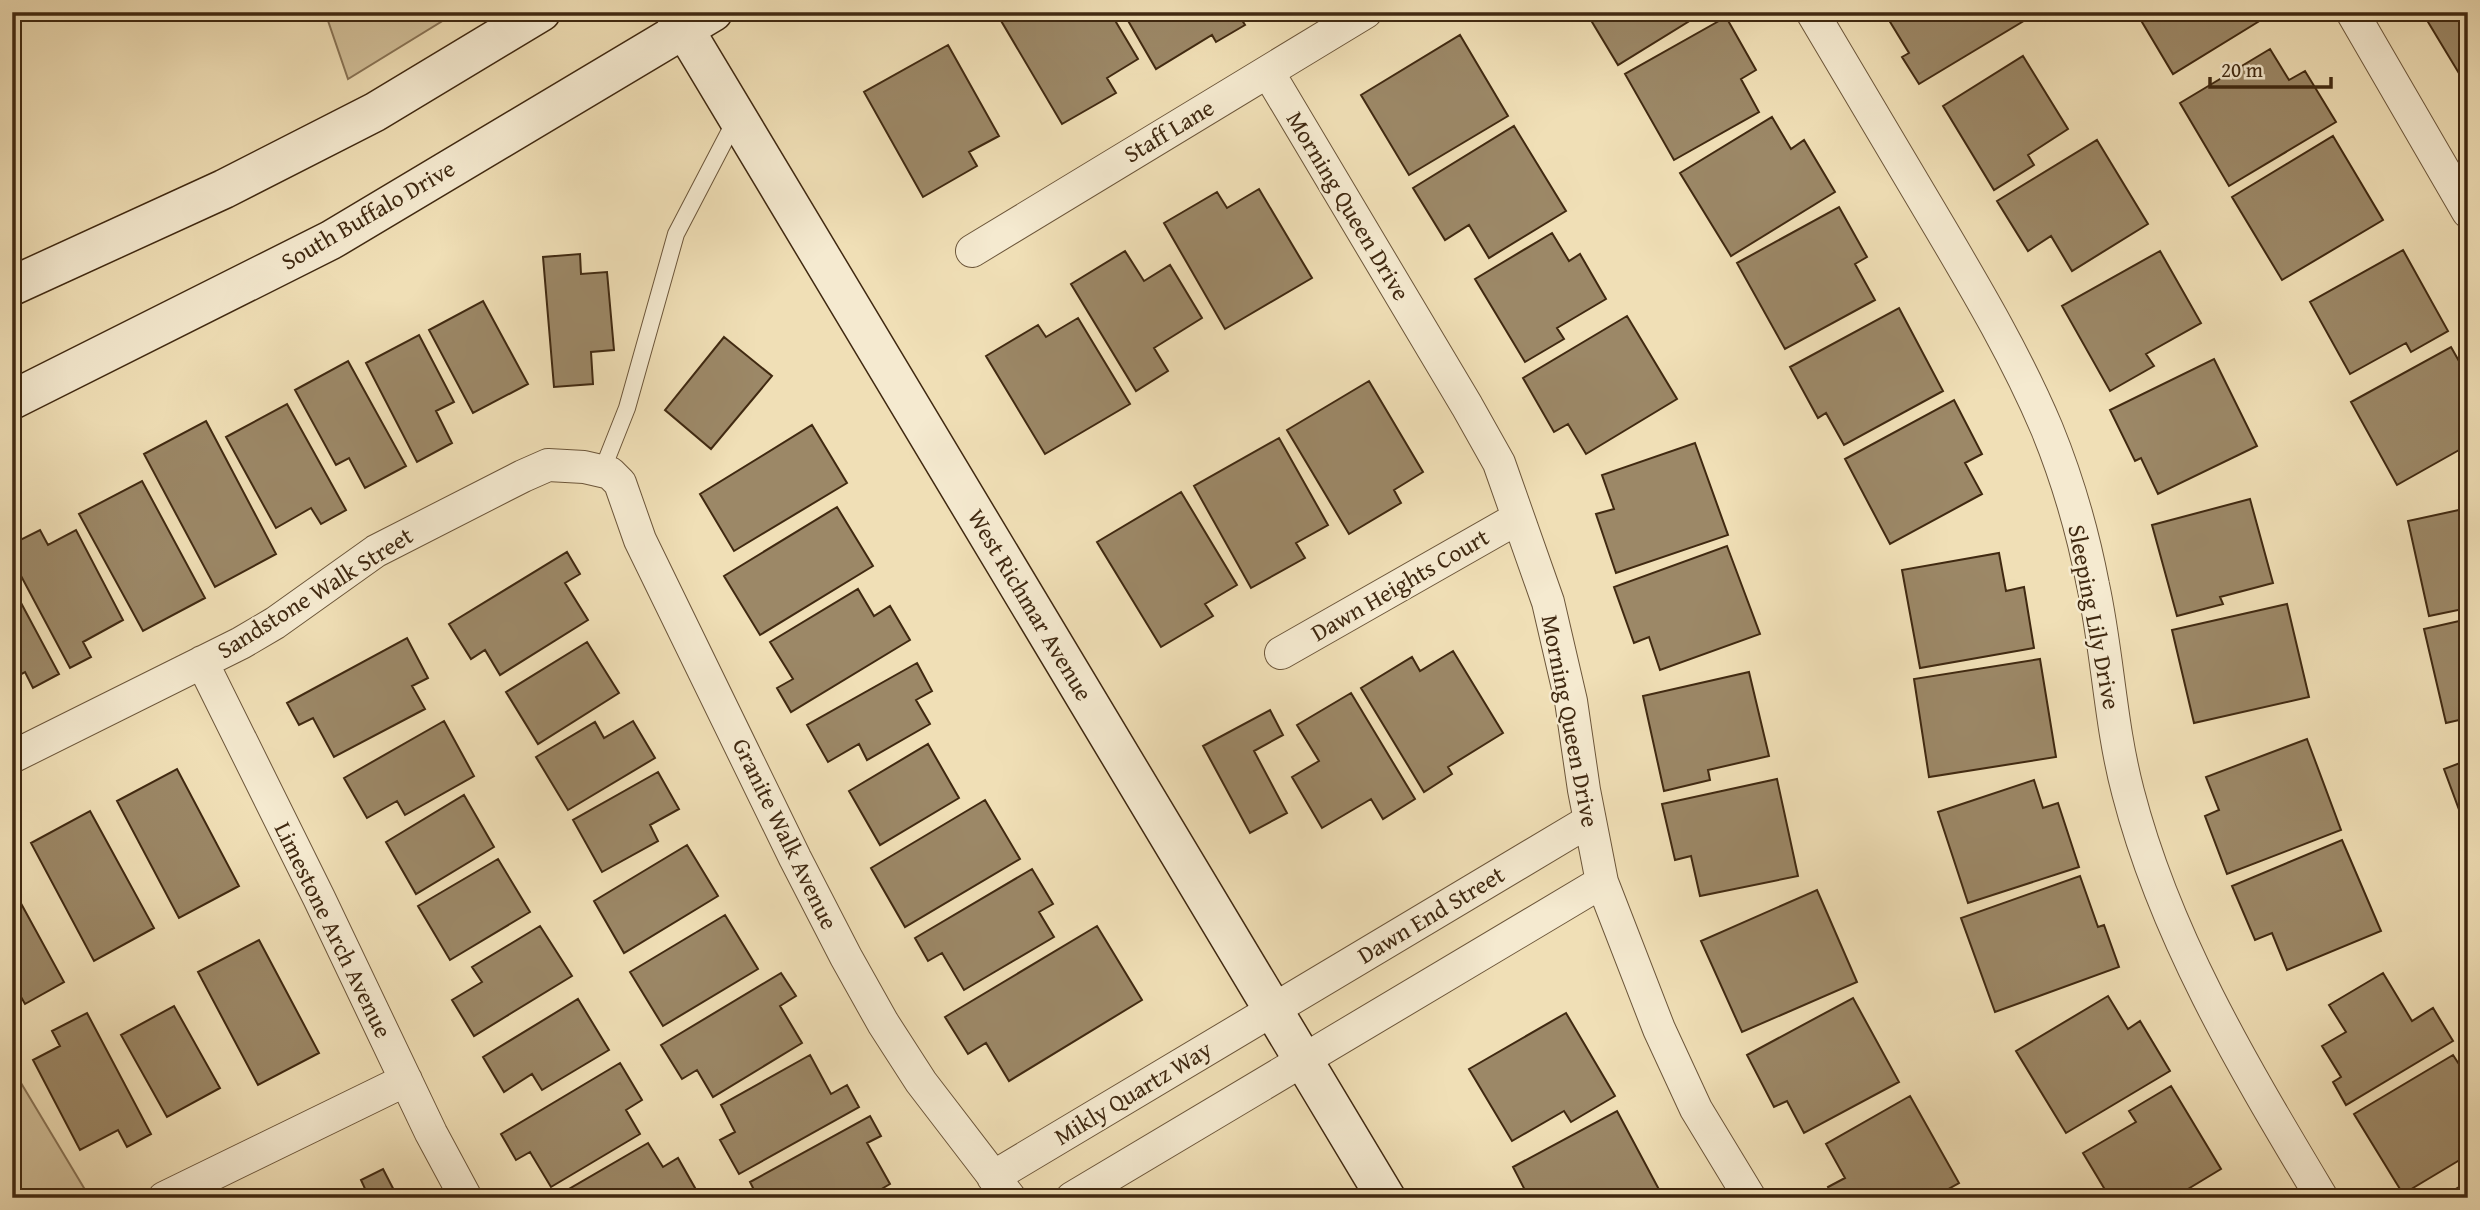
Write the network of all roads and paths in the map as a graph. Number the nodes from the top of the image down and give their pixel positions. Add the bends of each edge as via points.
1 (541, 12) edge
2 (1366, 12) edge
3 (1812, 12) edge
4 (2352, 12) edge
5 (690, 18) edge
6 (1268, 72) junction
7 (737, 117) junction
8 (2468, 212) edge
9 (972, 251) dead end
10 (12, 286) edge
11 (12, 400) edge
12 (593, 469) junction
13 (1518, 518) junction
14 (1281, 653) dead end
15 (202, 662) junction
16 (12, 757) edge
17 (1589, 821) junction
18 (1602, 882) junction
19 (1273, 1010) junction
20 (1304, 1059) junction
21 (406, 1080) junction
22 (1001, 1187) edge
23 (164, 1198) edge
24 (466, 1198) edge
25 (1072, 1198) edge
26 (1386, 1198) edge
27 (1749, 1198) edge
28 (2322, 1198) edge

1 - 10 street via 375,112 224,189
2 - 6 street, Staff Lane
3 - 28 street, Sleeping Lily Drive via 1990,312 2047,429 2094,586 2117,742 2147,857 2209,1001
4 - 8 street
5 - 7 street, West Richmar Avenue
5 - 11 street, South Buffalo Drive via 331,240
6 - 9 street, Staff Lane
6 - 13 street, Morning Queen Drive via 1499,463
7 - 12 lane via 676,234 627,408
7 - 19 street, West Richmar Avenue
12 - 15 street, Sandstone Walk Street via 548,466 443,516 376,551 275,623
12 - 22 street, Granite Walk Avenue via 610,473 621,482 640,540 864,990 921,1082
13 - 14 street, Dawn Heights Court
13 - 17 street, Morning Queen Drive via 1548,602 1571,701
15 - 16 street, Sandstone Walk Street
15 - 21 street, Limestone Arch Avenue
17 - 18 street, Morning Queen Drive
17 - 19 street, Dawn End Street
18 - 20 street
18 - 27 street, Morning Queen Drive via 1659,1030 1696,1109
19 - 20 street, West Richmar Avenue
19 - 22 street, Mikly Quartz Way
20 - 25 street
20 - 26 street, West Richmar Avenue
21 - 23 street
21 - 24 street, Limestone Arch Avenue

